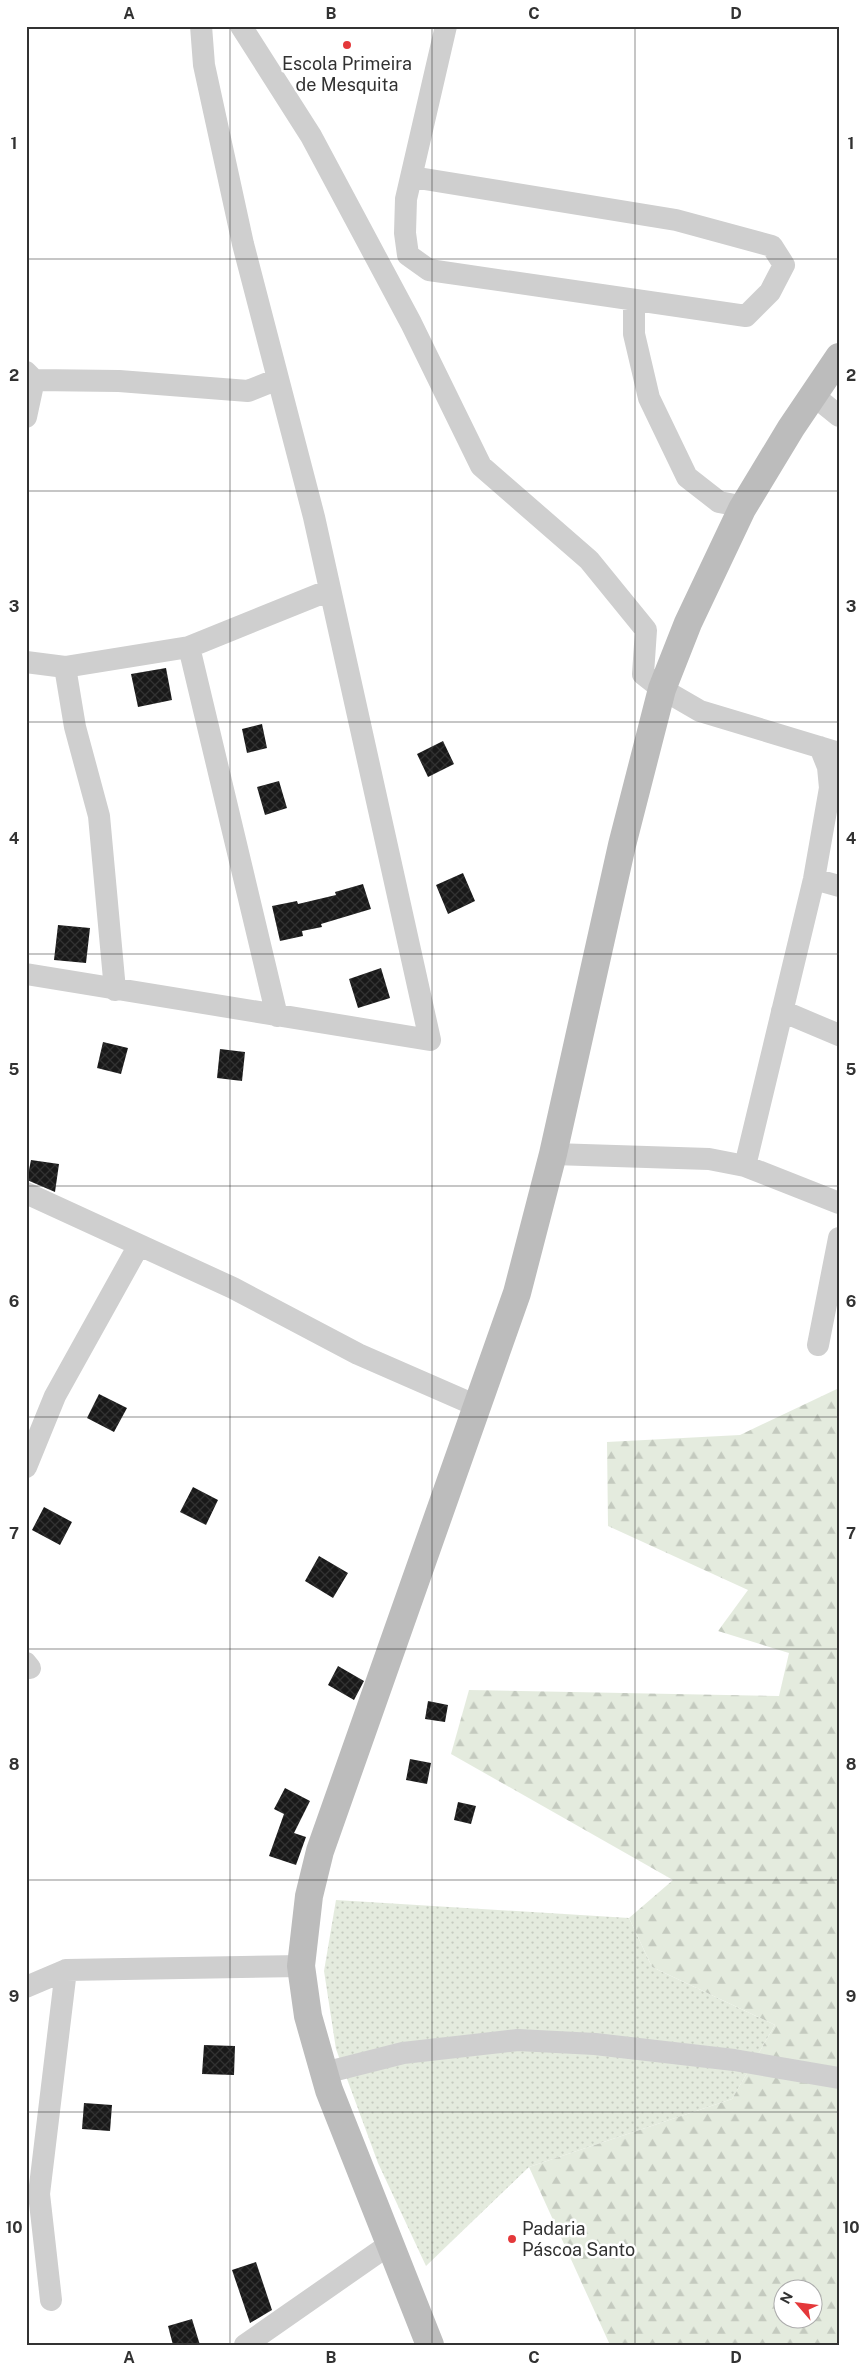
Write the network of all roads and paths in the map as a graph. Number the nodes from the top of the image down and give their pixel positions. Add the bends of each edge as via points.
1 (201, 26) edge
2 (241, 26) edge
3 (446, 26) edge
4 (412, 177) junction
5 (634, 301) junction
6 (839, 357) edge
7 (30, 376) edge
8 (278, 379) junction
9 (813, 395) junction
10 (839, 416) edge
11 (26, 417) edge
12 (742, 509) junction
13 (330, 590) junction
14 (188, 647) junction
15 (26, 662) edge
16 (65, 667) junction
17 (662, 689) junction
18 (829, 750) edge
19 (814, 879) junction
20 (839, 886) edge
21 (26, 974) edge
22 (115, 990) junction
23 (782, 1011) junction
24 (277, 1016) junction
25 (839, 1034) edge
26 (553, 1154) junction
27 (745, 1166) junction
28 (26, 1193) edge
29 (839, 1203) edge
30 (839, 1238) edge
31 (139, 1245) junction
32 (818, 1345) dead end
33 (476, 1406) junction
34 (26, 1467) edge
35 (301, 1966) junction
36 (66, 1970) junction
37 (26, 1987) edge
38 (324, 2073) junction
39 (839, 2078) edge
40 (390, 2244) junction
41 (51, 2300) dead end
42 (246, 2345) edge
43 (430, 2345) edge

1 - 8 street via 204,65 237,216
2 - 17 street via 311,136 411,323 482,466 589,560 646,630 643,674
3 - 4 street
4 - 5 street via 406,199 408,254 429,270
4 - 5 street via 676,220 772,246 784,265 770,292 746,316
5 - 12 street via 634,334 649,398 687,477 719,502
6 - 9 street
7 - 8 street via 248,391
7 - 11 street
8 - 13 street
9 - 10 street
9 - 12 street
12 - 17 street via 688,624
13 - 14 street
13 - 24 street via 430,1040
14 - 16 street
14 - 24 street
15 - 16 street
16 - 22 street via 75,728 99,816
17 - 18 street via 700,711
17 - 26 street via 622,845
18 - 19 street via 830,788
19 - 20 street
19 - 23 street
21 - 22 street
22 - 24 street
23 - 25 street
23 - 27 street
26 - 27 street via 709,1159
26 - 33 street via 517,1293
27 - 29 street
28 - 31 street
30 - 32 street
31 - 33 street via 233,1288 358,1354
31 - 34 street via 55,1396
33 - 35 street via 320,1851 309,1896
35 - 36 street
35 - 38 street via 308,2016
36 - 37 street
36 - 41 street via 38,2194
38 - 39 street via 403,2052 518,2040 605,2045 734,2060
38 - 40 street
40 - 42 street
40 - 43 street

